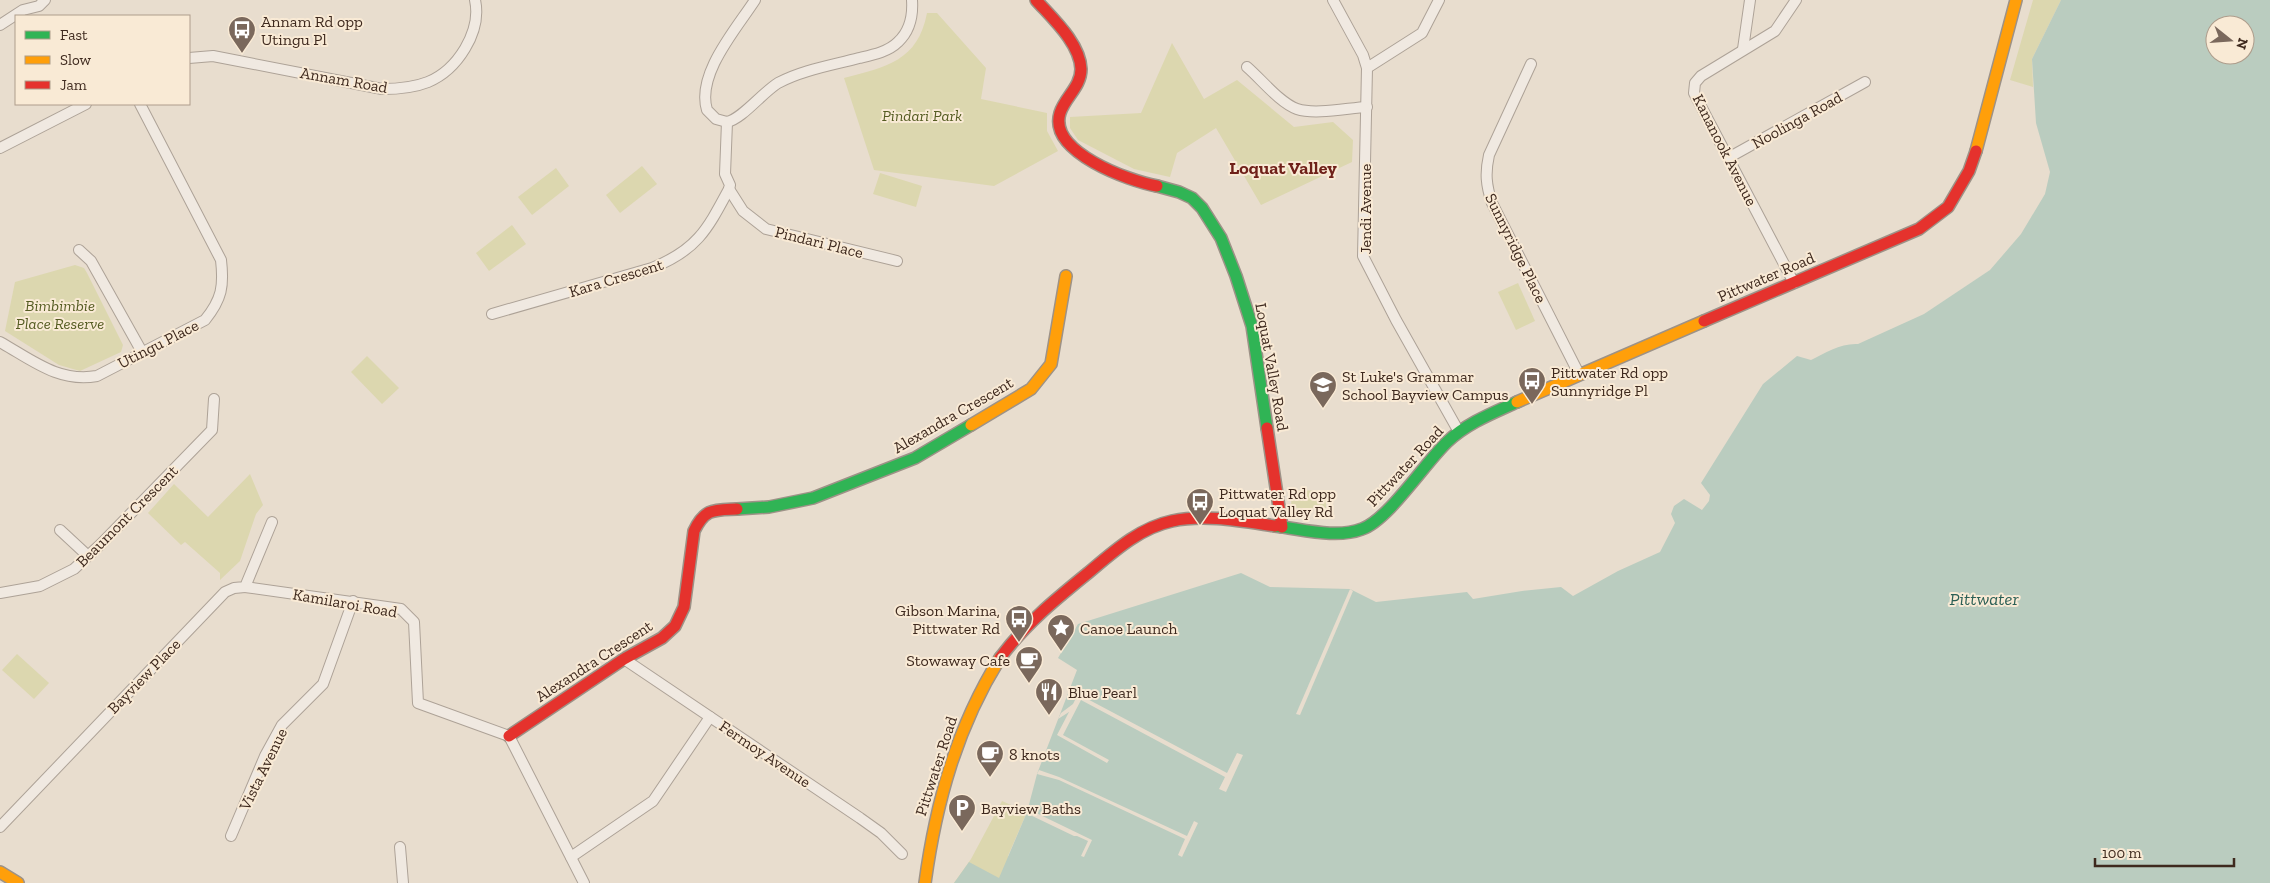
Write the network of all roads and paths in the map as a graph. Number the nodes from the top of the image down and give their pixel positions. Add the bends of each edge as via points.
1 (45, 0) edge
2 (475, 0) edge
3 (912, 0) edge
4 (1036, 0) edge
5 (1333, 0) edge
6 (1439, 0) edge
7 (1750, 0) edge
8 (1796, 0) edge
9 (2016, 0) edge
10 (750, 3) edge
11 (15, 15) edge
12 (15, 15) edge
13 (0, 25) edge
14 (1742, 49) junction
15 (190, 58) edge
16 (1531, 64) dead end
17 (1247, 66) dead end
18 (1367, 68) junction
19 (1865, 82) dead end
20 (84, 105) edge
21 (141, 105) edge
22 (1367, 106) junction
23 (727, 122) junction
24 (0, 148) edge
25 (1728, 158) junction
26 (729, 189) junction
27 (79, 250) dead end
28 (897, 261) dead end
29 (1066, 276) dead end
30 (1794, 283) junction
31 (492, 314) dead end
32 (0, 342) edge
33 (142, 352) junction
34 (1579, 374) junction
35 (214, 398) dead end
36 (1459, 432) junction
37 (272, 522) dead end
38 (1282, 527) junction
39 (60, 530) dead end
40 (88, 556) junction
41 (245, 587) junction
42 (0, 593) edge
43 (353, 601) junction
44 (624, 659) junction
45 (710, 717) junction
46 (509, 736) junction
47 (0, 827) edge
48 (231, 836) dead end
49 (400, 847) dead end
50 (902, 854) dead end
51 (571, 857) junction
52 (0, 872) edge
53 (18, 883) edge
54 (403, 883) edge
55 (584, 883) edge
56 (925, 883) edge

1 - 12 street via 39,6
2 - 15 street, Annam Road via 472,34 462,53 446,71 406,89 374,87 213,56
3 - 23 street via 911,20 898,43 882,52 778,83 740,117
4 - 38 main road, Loquat Valley Road via 1063,30 1080,65 1079,80 1060,114 1061,132 1067,143 1075,152 1126,177 1192,198 1214,224 1252,326
5 - 18 street, Jendi Avenue
6 - 18 street via 1422,33
7 - 14 street
8 - 14 street, Kananook Avenue via 1775,31 1748,49
9 - 30 main road, Pittwater Road via 1976,153 1962,186 1948,207 1909,235
10 - 23 street via 713,66 706,91 708,110 716,119
11 - 13 street
14 - 25 street, Kananook Avenue via 1736,56 1701,76 1694,88 1695,96
16 - 34 street, Sunnyridge Place via 1489,155 1486,184 1492,202
17 - 22 street via 1297,109 1333,110
18 - 22 street, Jendi Avenue
19 - 25 street, Noolinga Road
20 - 24 street
21 - 33 street, Utingu Place via 221,260 224,282 216,306 205,320
22 - 36 street, Jendi Avenue via 1363,256
23 - 26 street via 725,174
25 - 30 street, Kananook Avenue
26 - 28 street, Pindari Place via 743,211 766,229
26 - 31 street, Kara Crescent via 710,224 694,244 673,260
27 - 33 street via 91,261
29 - 44 main road, Alexandra Crescent via 1051,364 1031,389 915,458 813,498 769,507 711,510 694,532 684,607 675,626 662,638
30 - 34 main road, Pittwater Road
32 - 33 street, Utingu Place via 57,374 83,378 97,376
34 - 36 main road, Pittwater Road via 1481,418
35 - 40 street, Beaumont Crescent via 212,430
36 - 38 main road, Pittwater Road via 1387,510 1363,529 1343,533
37 - 41 street
38 - 56 main road, Pittwater Road via 1186,519 1172,520 1147,529 1056,599 1021,631 986,681 959,740 933,829
39 - 40 street
40 - 42 street, Beaumont Crescent via 74,568 40,586
41 - 43 street, Kamilaroi Road
41 - 47 street, Bayview Place via 225,592
43 - 46 street, Kamilaroi Road via 401,609 414,622 418,703
43 - 48 street, Vista Avenue via 323,684 282,726 265,756
44 - 45 street, Fermoy Avenue
44 - 46 main road, Alexandra Crescent
45 - 50 street, Fermoy Avenue via 874,828
45 - 51 street via 653,802
46 - 51 street
49 - 54 street
51 - 55 street
52 - 53 main road

